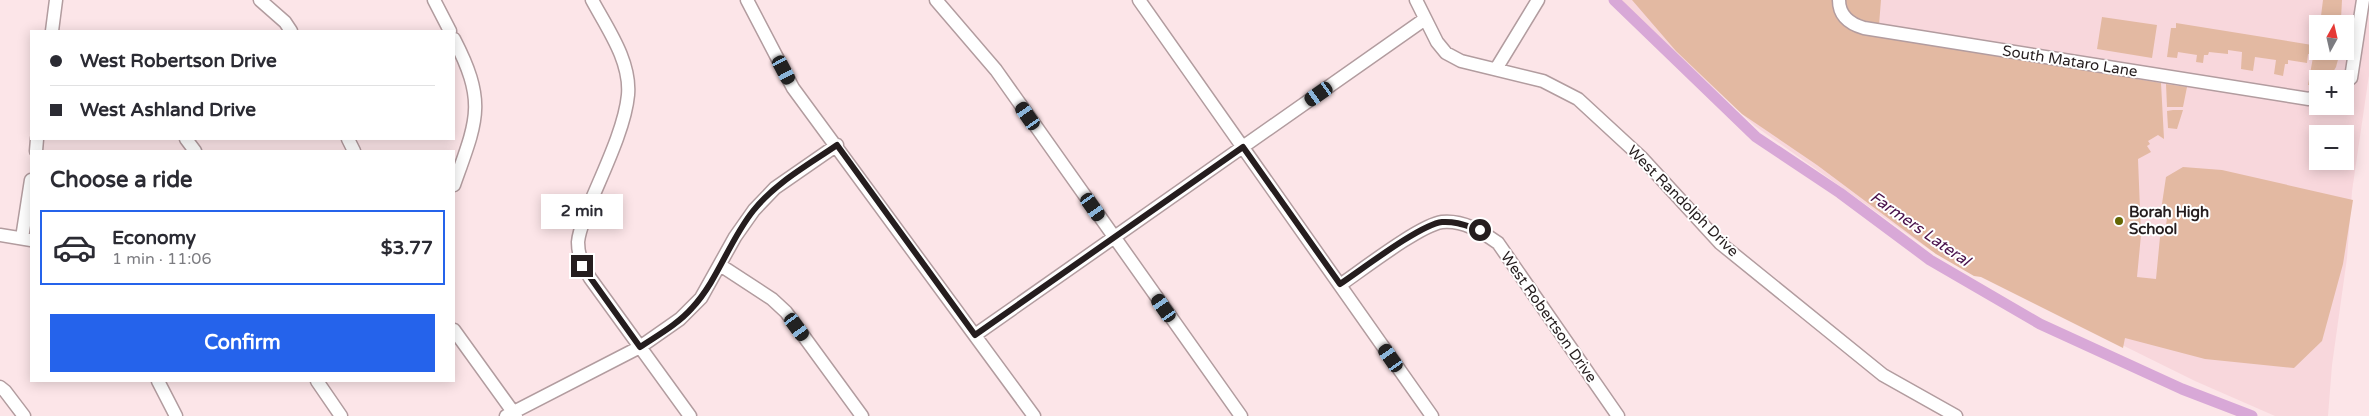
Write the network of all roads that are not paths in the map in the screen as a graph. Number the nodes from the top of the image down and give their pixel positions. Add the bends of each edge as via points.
1 (56, 0) edge
2 (260, 0) edge
3 (434, 0) edge
4 (592, 0) edge
5 (747, 0) edge
6 (936, 0) edge
7 (1139, 0) edge
8 (1416, 0) edge
9 (1538, 0) edge
10 (1839, 0) edge
11 (2363, 0) edge
12 (1425, 19) junction
13 (52, 30) edge
14 (290, 30) edge
15 (449, 30) edge
16 (455, 40) edge
17 (1496, 69) junction
18 (2352, 70) edge
19 (2309, 99) edge
20 (837, 145) junction
21 (1243, 147) junction
22 (455, 182) edge
23 (30, 195) edge
24 (0, 235) edge
25 (1114, 238) junction
26 (27, 239) edge
27 (720, 265) junction
28 (1340, 284) junction
29 (455, 331) edge
30 (975, 335) junction
31 (640, 347) junction
32 (159, 382) edge
33 (318, 382) edge
34 (0, 387) edge
35 (511, 415) edge
36 (24, 416) edge
37 (176, 416) edge
38 (340, 416) edge
39 (690, 416) edge
40 (862, 416) edge
41 (1034, 416) edge
42 (1241, 416) edge
43 (1432, 416) edge
44 (1618, 416) edge
45 (1956, 416) edge

1 - 13 street
2 - 14 street
3 - 15 street
4 - 31 street via 619,50 628,94 622,122 581,228 579,253 582,266
5 - 20 street via 793,88
6 - 25 street via 996,70
7 - 21 street
8 - 12 street, West Randolph Drive
9 - 17 street
10 - 19 street, South Mataro Lane via 1844,16 1855,26 1864,28
11 - 18 street
12 - 17 street, West Randolph Drive via 1446,53 1461,61
12 - 21 street
16 - 22 street via 473,80 476,115 473,134
17 - 45 street, West Randolph Drive via 1543,81 1578,99 1642,158 1720,243 1883,375
20 - 27 street via 776,188 759,205 735,237
20 - 30 street
21 - 25 street
21 - 28 street
23 - 26 street
24 - 26 street
25 - 30 street
25 - 42 street
27 - 31 street via 691,310
27 - 40 street via 786,312
28 - 43 street
28 - 44 street, West Robertson Drive via 1425,228 1441,222 1460,223 1480,230 1498,243
29 - 35 street
30 - 41 street
31 - 35 street
31 - 39 street
32 - 37 street
33 - 38 street
34 - 36 street

